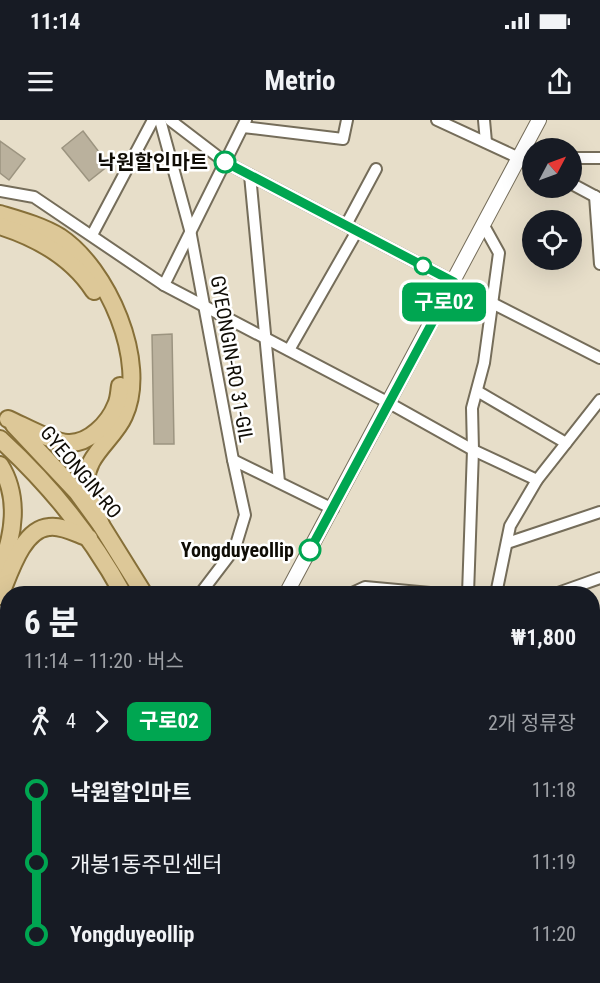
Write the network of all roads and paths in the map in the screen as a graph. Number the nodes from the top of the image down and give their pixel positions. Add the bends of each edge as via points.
1 (153, 120) edge
2 (160, 120) edge
3 (170, 120) edge
4 (347, 120) edge
5 (437, 120) edge
6 (483, 120) edge
7 (539, 120) edge
8 (244, 123) edge
9 (533, 138) edge
10 (486, 142) junction
11 (522, 156) edge
12 (582, 158) edge
13 (600, 158) edge
14 (225, 162) junction
15 (522, 164) edge
16 (376, 169) dead end
17 (250, 175) junction
18 (582, 189) edge
19 (0, 191) edge
20 (598, 198) edge
21 (0, 214) edge
22 (0, 226) edge
23 (484, 226) junction
24 (352, 228) junction
25 (190, 231) junction
26 (92, 235) junction
27 (600, 264) edge
28 (454, 282) junction
29 (164, 285) junction
30 (492, 303) junction
31 (204, 305) junction
32 (265, 337) junction
33 (289, 350) junction
34 (600, 358) edge
35 (477, 391) junction
36 (389, 403) junction
37 (598, 405) edge
38 (4, 415) edge
39 (0, 439) edge
40 (566, 443) junction
41 (473, 450) junction
42 (233, 460) junction
43 (0, 465) edge
44 (537, 480) junction
45 (279, 482) junction
46 (333, 508) junction
47 (600, 512) edge
48 (101, 525) junction
49 (89, 538) junction
50 (507, 543) junction
51 (0, 569) edge
52 (600, 578) edge
53 (4, 586) edge
54 (118, 586) edge
55 (139, 586) edge
56 (206, 586) edge
57 (292, 586) edge
58 (468, 586) edge
59 (498, 586) edge
60 (578, 586) edge

1 - 26 street
2 - 25 street, GYEONGIN-RO 31-GIL
3 - 14 street
4 - 8 street via 343,139
5 - 10 street
6 - 10 street
7 - 9 street
8 - 14 street
10 - 11 street
12 - 13 street
14 - 17 street
14 - 25 street
15 - 23 street
16 - 24 street
17 - 24 street
17 - 32 street
18 - 20 street
19 - 26 street via 34,198
20 - 27 street
21 - 48 main road via 60,237 82,256 112,301 124,334 131,364 125,416 89,463 87,486
22 - 38 main road via 51,248 78,270 103,306 121,363 117,404 109,418 84,440 68,444
23 - 28 street
23 - 30 street via 499,253
24 - 28 street
24 - 33 street
25 - 29 street
25 - 31 street, GYEONGIN-RO 31-GIL
26 - 29 street
28 - 36 street
29 - 31 street
30 - 34 street
30 - 35 street
31 - 32 street
31 - 42 street, GYEONGIN-RO 31-GIL
32 - 33 street
32 - 45 street
33 - 36 street
35 - 40 street
35 - 41 street via 472,408
36 - 41 street
36 - 46 street
37 - 40 street
38 - 48 main road, GYEONGIN-RO via 77,492
39 - 49 main road, GYEONGIN-RO via 57,495
40 - 44 street
41 - 44 street
41 - 58 street
42 - 45 street
42 - 56 street, GYEONGIN-RO 31-GIL via 245,515 235,548
43 - 51 main road via 11,492 14,521
44 - 50 street via 510,526
45 - 46 street
46 - 57 street
47 - 50 street
48 - 55 main road, GYEONGIN-RO
49 - 53 main road via 48,526 34,532 22,546
49 - 54 main road, GYEONGIN-RO
50 - 59 street
52 - 60 street

